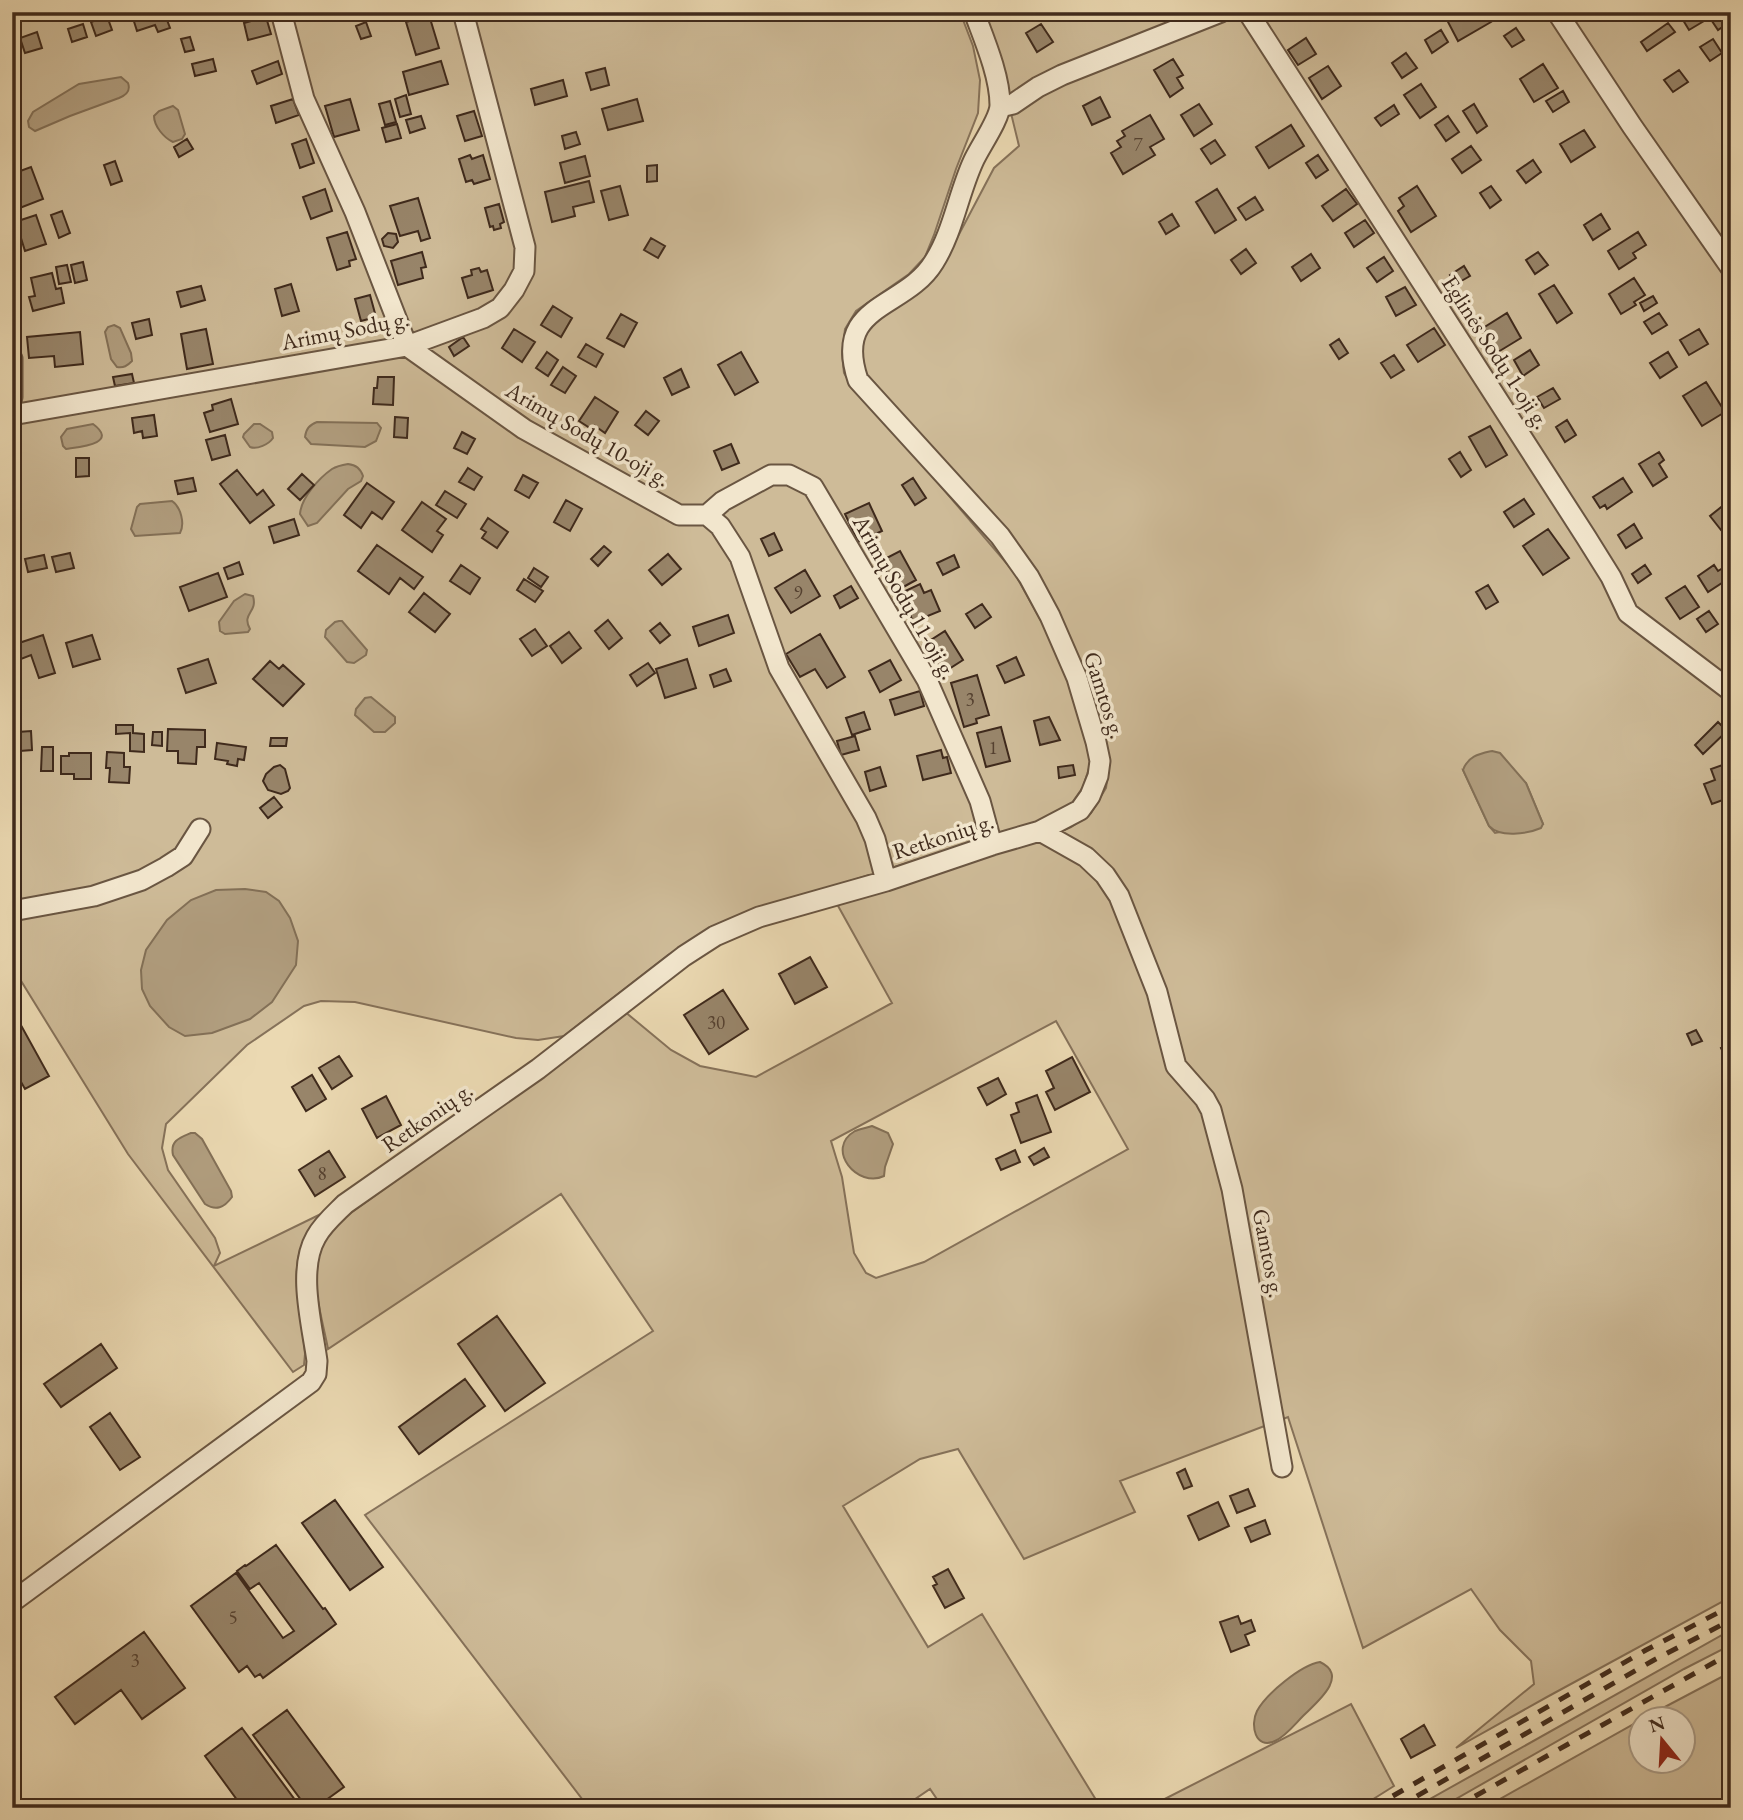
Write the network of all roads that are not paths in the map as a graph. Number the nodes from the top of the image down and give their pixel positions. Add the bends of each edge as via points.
1 (281, 12) edge
2 (463, 12) edge
3 (974, 12) edge
4 (1221, 12) edge
5 (1248, 12) edge
6 (1557, 12) edge
7 (1000, 107) junction
8 (1731, 268) edge
9 (407, 346) junction
10 (12, 359) edge
11 (12, 397) edge
12 (12, 415) edge
13 (707, 514) junction
14 (1731, 691) edge
15 (200, 829) dead end
16 (1040, 831) junction
17 (992, 845) junction
18 (886, 881) junction
19 (12, 911) edge
20 (1282, 1467) dead end
21 (12, 1602) edge

1 - 9 street via 303,99 355,212
2 - 9 street, Arimų Sodų g. via 525,247 524,271 500,309
3 - 7 street via 995,71
4 - 7 street via 1062,75
5 - 14 street, Eglinės Sodų 1-oji g. via 1586,537 1628,613
6 - 8 street
7 - 16 street, Gamtos g. via 972,163 934,264 915,285 875,310 858,327 852,345 853,364 858,380 999,536 1029,577 1077,678 1096,742 1098,776 1080,810
9 - 12 street, Arimų Sodų g.
9 - 13 street, Arimų Sodų 10-oji g. via 524,429 679,514
10 - 11 street
13 - 17 street, Arimų Sodų 11-oji g. via 771,475 789,475 813,487 927,680 980,801
13 - 18 street via 740,557 779,668 866,818
15 - 19 street via 183,856 142,880 94,896
16 - 17 street, Retkonių g.
16 - 20 street, Gamtos g. via 1086,857 1119,896 1157,992 1176,1066 1211,1110 1232,1189
17 - 18 street, Retkonių g.
18 - 21 street, Retkonių g. via 759,917 715,936 538,1069 345,1204 322,1227 308,1253 317,1362 311,1382

